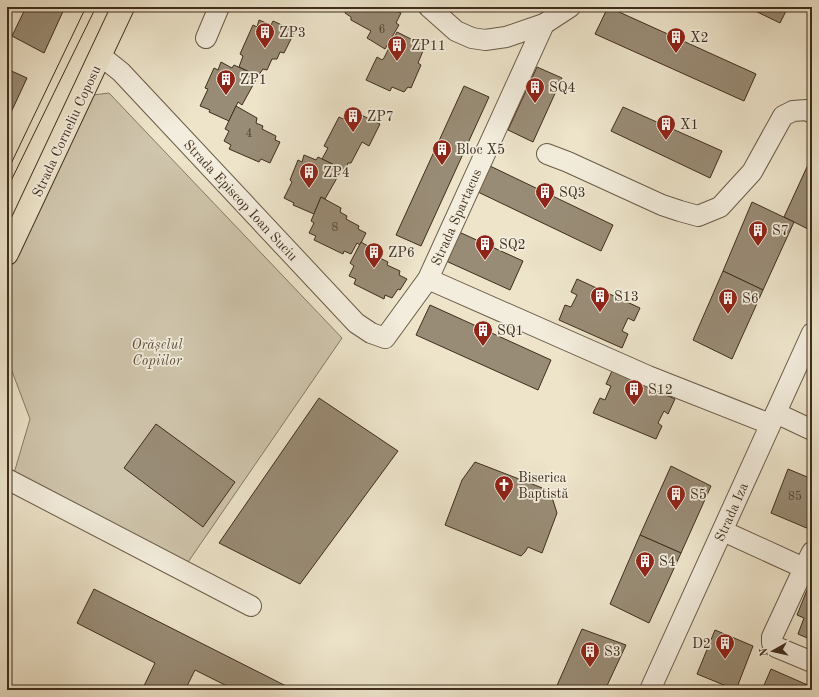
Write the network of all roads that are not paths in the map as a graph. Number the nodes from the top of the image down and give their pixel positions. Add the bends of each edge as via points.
1 (123, 7) edge
2 (218, 7) edge
3 (429, 7) edge
4 (568, 7) edge
5 (544, 24) junction
6 (206, 38) dead end
7 (101, 56) junction
8 (812, 113) edge
9 (547, 154) dead end
10 (7, 254) edge
11 (428, 279) junction
12 (812, 333) edge
13 (385, 338) joint
14 (773, 418) junction
15 (812, 430) edge
16 (7, 479) edge
17 (723, 532) junction
18 (808, 560) edge
19 (251, 606) dead end
20 (812, 662) edge
21 (650, 690) edge

1 - 7 main road, Strada Corneliu Coposu
2 - 6 street
3 - 5 street via 456,30 472,38 485,40 506,37
4 - 5 street
5 - 11 street, Strada Spartacus
7 - 10 main road, Strada Corneliu Coposu
7 - 13 street, Strada Episcop Ioan Suciu via 121,72 356,322 371,333
8 - 9 street via 807,110 793,111 783,116 752,172 720,207 698,216 662,205
11 - 13 street, Strada Spartacus
11 - 14 street via 648,376
12 - 14 street, Strada Iza
14 - 15 street
14 - 17 street, Strada Iza
16 - 19 street
17 - 18 street
17 - 21 street, Strada Iza
18 - 20 street via 772,637 772,643

